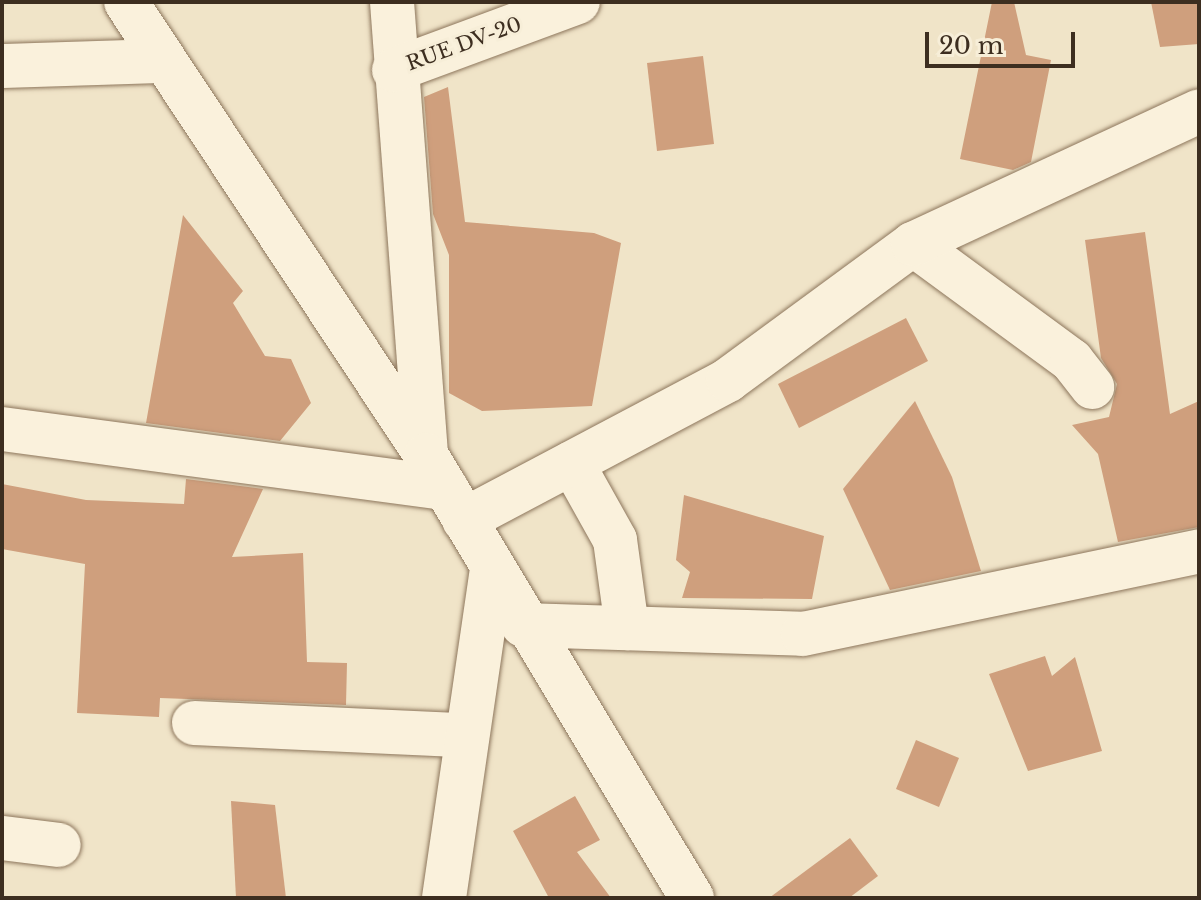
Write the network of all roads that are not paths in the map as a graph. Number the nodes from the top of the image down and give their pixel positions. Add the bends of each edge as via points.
1 (126, 2) edge
2 (392, 2) edge
3 (578, 2) edge
4 (161, 61) junction
5 (2, 66) edge
6 (394, 70) junction
7 (1199, 111) edge
8 (913, 244) junction
9 (1092, 387) dead end
10 (2, 429) edge
11 (572, 463) junction
12 (445, 488) junction
13 (1199, 551) edge
14 (492, 568) junction
15 (523, 625) junction
16 (627, 628) junction
17 (194, 723) dead end
18 (463, 735) junction
19 (2, 838) edge
20 (59, 845) dead end
21 (444, 898) edge
22 (692, 898) edge

1 - 4 street
2 - 6 street
3 - 6 street, RUE DV-20
4 - 5 street
4 - 12 street
6 - 12 street
7 - 8 street
8 - 9 street via 1072,361
8 - 11 street via 728,380
10 - 12 street
11 - 12 street
11 - 16 street via 615,540
12 - 14 street
13 - 16 street via 803,634
14 - 15 street
14 - 18 street
15 - 16 street
15 - 22 street
17 - 18 street
18 - 21 street
19 - 20 street

